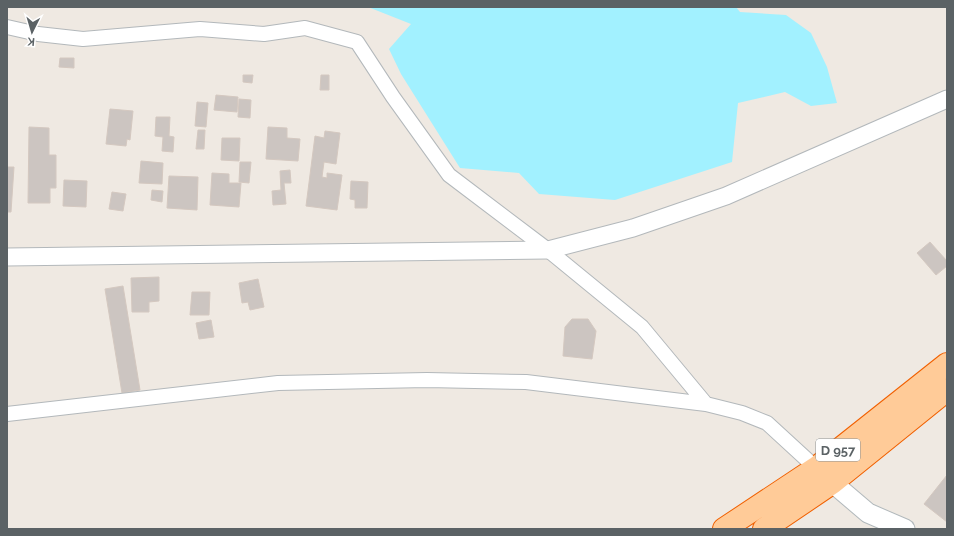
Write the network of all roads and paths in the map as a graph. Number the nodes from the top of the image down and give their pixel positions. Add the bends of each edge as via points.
1 (7, 27) edge
2 (947, 99) edge
3 (548, 250) junction
4 (7, 257) edge
5 (947, 364) edge
6 (947, 390) edge
7 (706, 404) junction
8 (7, 414) edge
9 (816, 468) junction
10 (832, 483) junction
11 (724, 529) edge
12 (764, 529) edge
13 (905, 529) edge

1 - 3 street via 38,34 83,39 200,29 264,34 305,28 357,42 449,175
2 - 3 street via 726,196 633,228
3 - 4 street
3 - 7 street via 642,327
5 - 9 highway, D 957
6 - 10 highway, D 957
7 - 8 street via 526,382 427,380 278,383
7 - 9 street via 742,413 767,423
9 - 10 main road
9 - 11 highway, D 957
10 - 12 highway, D 957
10 - 13 main road via 868,513

